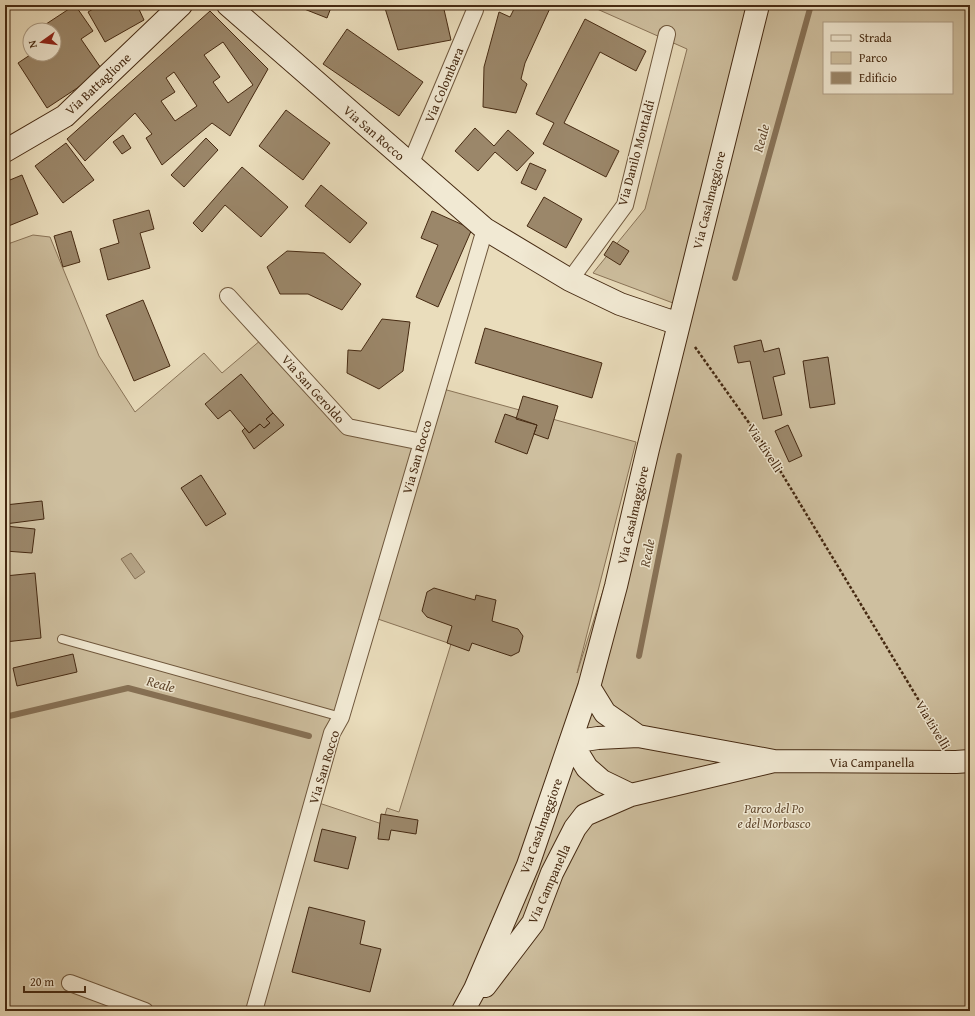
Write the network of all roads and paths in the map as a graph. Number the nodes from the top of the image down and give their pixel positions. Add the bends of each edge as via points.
1 (181, 5) edge
2 (228, 5) edge
3 (474, 5) edge
4 (758, 5) edge
5 (666, 34) dead end
6 (5, 151) edge
7 (410, 166) junction
8 (485, 229) junction
9 (570, 280) junction
10 (228, 296) dead end
11 (679, 324) junction
12 (422, 442) junction
13 (62, 639) dead end
14 (589, 687) junction
15 (341, 717) junction
16 (638, 736) junction
17 (571, 742) junction
18 (774, 761) junction
19 (963, 761) edge
20 (631, 795) junction
21 (70, 983) dead end
22 (145, 1011) edge
23 (254, 1011) edge
24 (464, 1011) edge

1 - 6 main road, Via Battaglione via 65,116
2 - 7 main road, Via San Rocco
3 - 7 street, Via Colombara via 476,10
4 - 11 main road, Via Casalmaggiore
5 - 9 street, Via Danilo Montaldi via 625,205
7 - 8 main road, Via San Rocco
8 - 9 main road
8 - 12 street, Via San Rocco
9 - 11 main road via 620,304
10 - 12 street, Via San Geroldo via 348,427
11 - 14 main road, Via Casalmaggiore
11 - 19 path, Via Livelli via 764,444
12 - 15 street, Via San Rocco
13 - 15 lane
14 - 16 main road, Via Campanella via 605,713
14 - 17 main road, Via Casalmaggiore
15 - 23 street, Via San Rocco via 332,733
16 - 17 main road, Via Campanella
16 - 18 main road, Via Campanella
17 - 20 main road via 587,768 602,782
17 - 24 main road, Via Casalmaggiore via 528,865
18 - 19 main road, Via Campanella
18 - 20 main road, Via Campanella
20 - 24 main road, Via Campanella via 585,815 575,828 552,873 533,923
21 - 22 street

